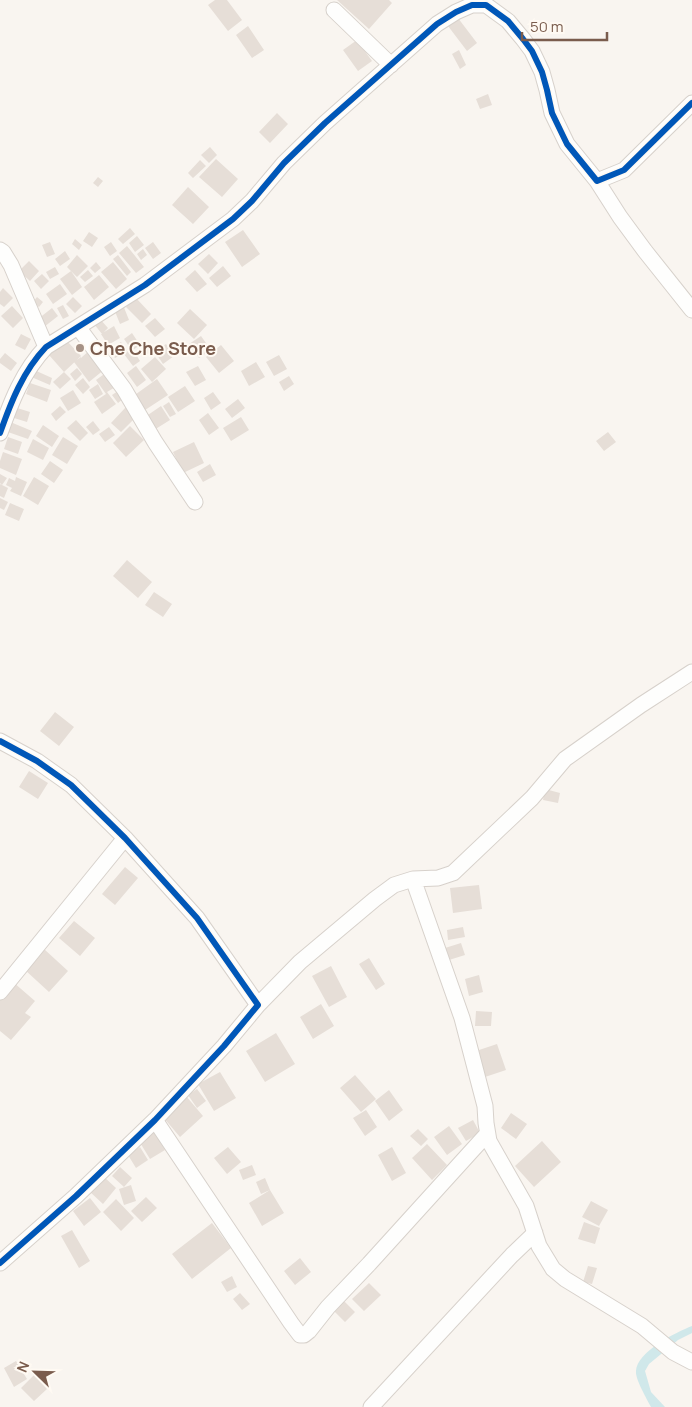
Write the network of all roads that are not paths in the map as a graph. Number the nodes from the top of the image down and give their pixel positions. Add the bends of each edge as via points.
1 (486, 3) edge
2 (334, 10) dead end
3 (391, 64) junction
4 (692, 103) edge
5 (597, 181) junction
6 (0, 250) edge
7 (692, 310) edge
8 (78, 327) junction
9 (46, 347) junction
10 (0, 433) edge
11 (195, 502) dead end
12 (692, 672) edge
13 (0, 741) edge
14 (125, 838) junction
15 (413, 879) junction
16 (0, 992) edge
17 (258, 1005) junction
18 (155, 1120) junction
19 (488, 1134) junction
20 (535, 1233) junction
21 (0, 1262) edge
22 (692, 1362) edge
23 (371, 1407) edge

1 - 3 street via 472,5 449,16
1 - 5 street via 508,22 532,51 548,90 552,114 567,144
2 - 3 street
3 - 8 street via 284,163 233,219 145,285
4 - 5 street via 624,170
5 - 7 street via 645,251
6 - 9 street via 14,272
8 - 9 street
8 - 11 street via 124,389
9 - 10 street via 24,376
12 - 15 street via 565,759 532,798 453,873 438,878
13 - 14 street via 71,785
14 - 16 street
14 - 17 street via 197,918
15 - 17 street via 394,885 375,899 300,962
15 - 19 street via 462,1018 486,1106
17 - 18 street
18 - 19 street via 290,1323 304,1335
18 - 21 street via 76,1196
19 - 20 street via 526,1206
20 - 22 street via 539,1246 559,1274
20 - 23 street

